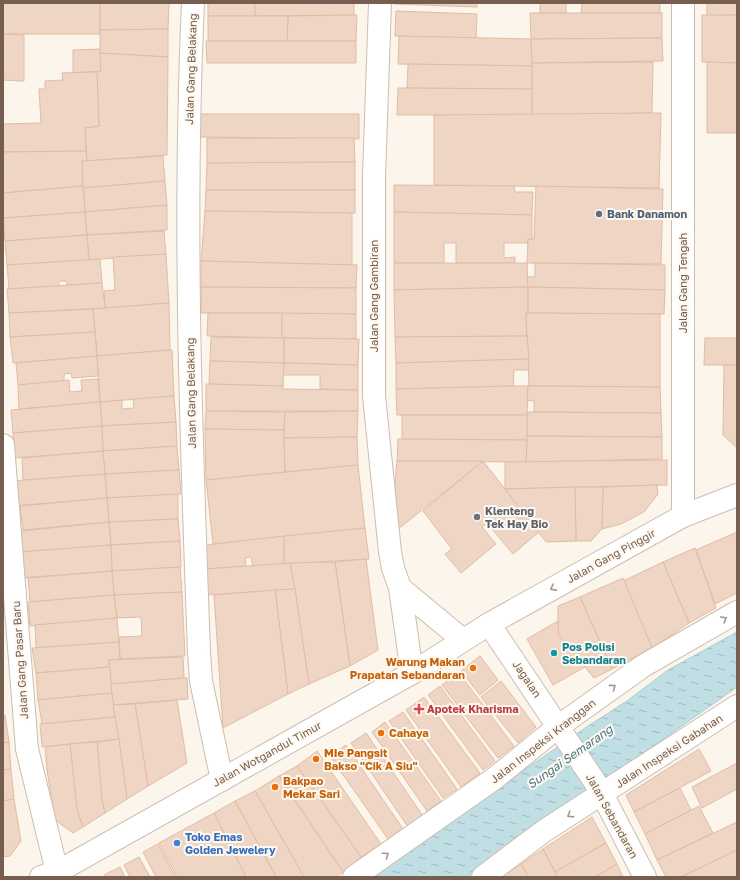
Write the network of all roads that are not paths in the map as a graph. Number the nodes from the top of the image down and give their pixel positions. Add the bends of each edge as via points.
1 (193, 3) edge
2 (380, 3) edge
3 (683, 3) edge
4 (3, 445) edge
5 (737, 495) edge
6 (683, 516) junction
7 (400, 588) junction
8 (737, 612) edge
9 (489, 624) junction
10 (463, 640) junction
11 (412, 673) junction
12 (737, 706) edge
13 (562, 731) junction
14 (222, 780) junction
15 (601, 791) junction
16 (49, 874) edge
17 (354, 877) edge
18 (483, 877) edge
19 (645, 877) edge

1 - 14 street, Jalan Gang Belakang via 188,169 190,418 201,681
2 - 7 street, Jalan Gang Gambiran via 374,176 374,396 392,568
3 - 6 street, Jalan Gang Tengah
4 - 16 street, Jalan Gang Pasar Baru via 27,749
5 - 6 street, Jalan Gang Pinggir
6 -> 9 street, Jalan Gang Pinggir
7 - 10 street, Jalan Gang Gambiran
7 - 11 street, Jalan Gang Gambiran
13 -> 8 street, Jalan Inspeksi Kranggan via 643,666
9 - 10 street, Jalan Wotgandul Timur
9 - 13 street, Jagalan
10 - 11 street, Jalan Wotgandul Timur
11 - 14 street, Jalan Wotgandul Timur
12 - 15 street, Jalan Inspeksi Gabahan
13 - 15 street, Jalan Sebandaran
17 -> 13 street, Jalan Inspeksi Kranggan
14 - 16 street, Jalan Wotgandul Timur
15 -> 18 street, Jalan Inspeksi Gabahan
15 - 19 street, Jalan Sebandaran

